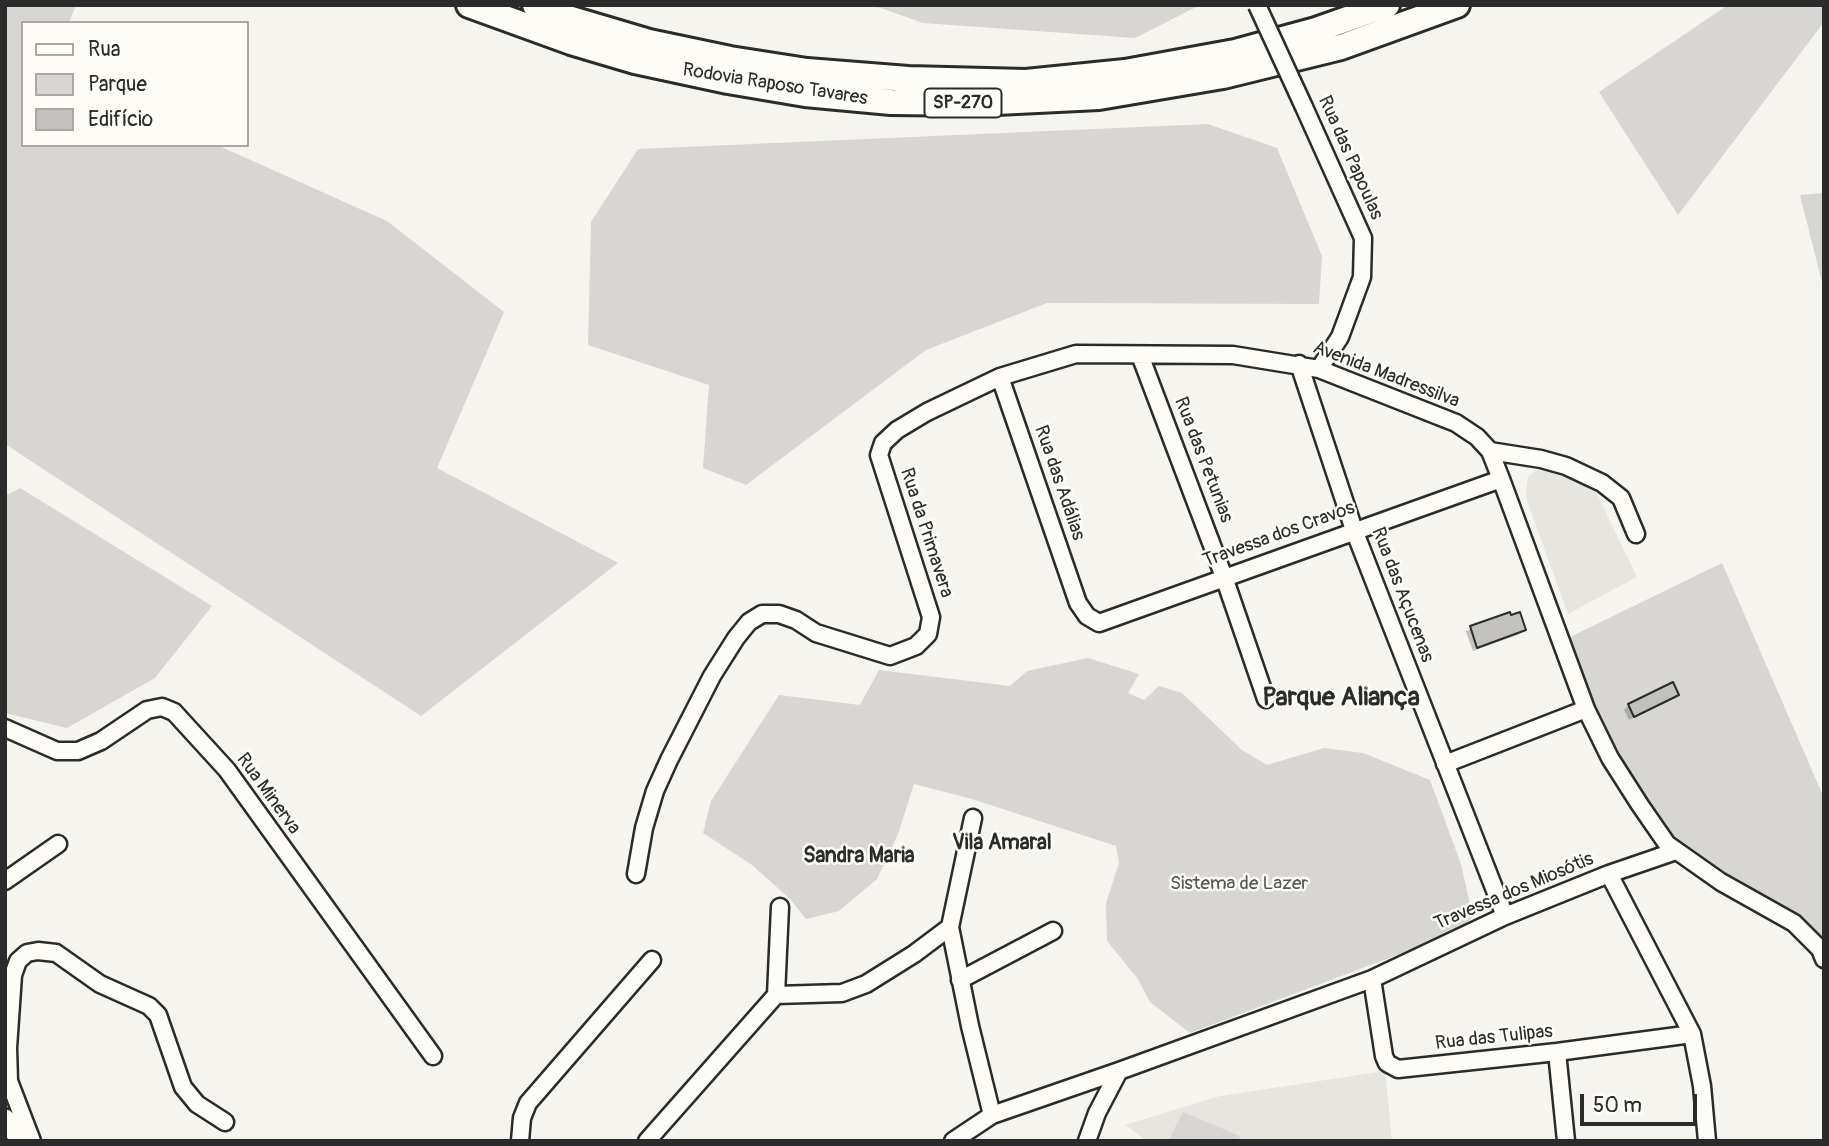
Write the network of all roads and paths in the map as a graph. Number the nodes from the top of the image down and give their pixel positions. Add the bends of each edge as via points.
1 (469, 5) edge
2 (535, 5) edge
3 (1257, 5) edge
4 (1387, 5) edge
5 (1457, 5) edge
6 (1140, 355) junction
7 (1298, 364) junction
8 (1319, 369) junction
9 (1000, 377) junction
10 (1490, 451) junction
11 (882, 466) joint
12 (1502, 479) junction
13 (1354, 530) junction
14 (1636, 534) dead end
15 (1224, 577) junction
16 (1078, 603) joint
17 (1266, 699) dead end
18 (1586, 709) junction
19 (5, 728) edge
20 (1446, 764) junction
21 (973, 818) dead end
22 (58, 844) dead end
23 (1676, 851) junction
24 (636, 874) dead end
25 (1609, 874) junction
26 (5, 881) edge
27 (780, 907) dead end
28 (1505, 916) junction
29 (950, 927) junction
30 (1053, 931) dead end
31 (1824, 959) edge
32 (652, 960) dead end
33 (1371, 979) junction
34 (960, 980) junction
35 (776, 995) junction
36 (1692, 1034) junction
37 (1557, 1052) junction
38 (433, 1056) dead end
39 (1118, 1071) junction
40 (992, 1115) junction
41 (5, 1120) edge
42 (225, 1122) dead end
43 (24, 1141) edge
44 (32, 1141) edge
45 (520, 1141) edge
46 (647, 1141) edge
47 (953, 1141) edge
48 (1087, 1141) edge
49 (1566, 1141) edge
50 (1706, 1141) edge

1 - 5 highway, Rodovia Raposo Tavares / SP-270 via 597,50 728,81 891,102 976,103 1099,97 1223,76 1341,47
2 - 4 highway, Rodovia Raposo Tavares / SP-270 via 649,43 730,59 908,79 1026,82 1125,72 1235,52
3 - 8 street, Rua das Papoulas, bridge via 1363,238 1362,277 1340,337
6 - 7 street, Avenida Madressilva via 1233,355
6 - 9 street, Avenida Madressilva via 1076,354
6 - 15 street, Rua das Petunias
7 - 8 street, Avenida Madressilva
7 - 13 street, Rua das Açucenas
8 - 10 street, Avenida Madressilva via 1456,423
9 - 11 street, Avenida Madressilva via 897,430 883,443
9 - 16 street, Rua das Adálias
10 - 12 street, Avenida Madressilva
10 - 14 street via 1566,466 1602,483 1621,498
11 - 24 street, Rua da Primavera via 932,617 928,634 916,646 890,656 816,633 779,614 762,614 749,622 712,676 655,791
12 - 13 street, Travessa dos Cravos
12 - 18 street, Avenida Madressilva
13 - 15 street, Travessa dos Cravos
13 - 20 street, Rua das Açucenas
15 - 16 street, Travessa dos Cravos via 1099,622 1087,616
15 - 17 street, Rua das Petunias
18 - 20 street
18 - 23 street, Avenida Madressilva via 1617,770
19 - 38 street, Rua Minerva via 57,751 78,751 147,710 162,707 173,712 227,770
20 - 28 street, Rua das Açucenas
21 - 29 street
22 - 26 street
23 - 25 street, Travessa dos Miosótis
23 - 31 street, Avenida Madressilva via 1794,923
25 - 28 street, Travessa dos Miosótis
25 - 36 street
27 - 35 street
28 - 33 street, Travessa dos Miosótis
29 - 34 street
29 - 35 street via 866,984 842,993
30 - 34 street
32 - 45 street via 528,1103
33 - 37 street, Rua das Tulipas via 1384,1056 1393,1067
33 - 39 street, Travessa dos Miosótis
34 - 40 street
35 - 46 street
36 - 37 street, Rua das Tulipas
36 - 50 street
37 - 49 street
39 - 40 street, Travessa dos Miosótis
39 - 48 street
40 - 47 street, Travessa dos Miosótis
41 - 43 main road
42 - 44 street via 197,1104 183,1087 158,1015 149,1006 100,984 56,953 38,951 26,953 13,975 8,1048 9,1081

